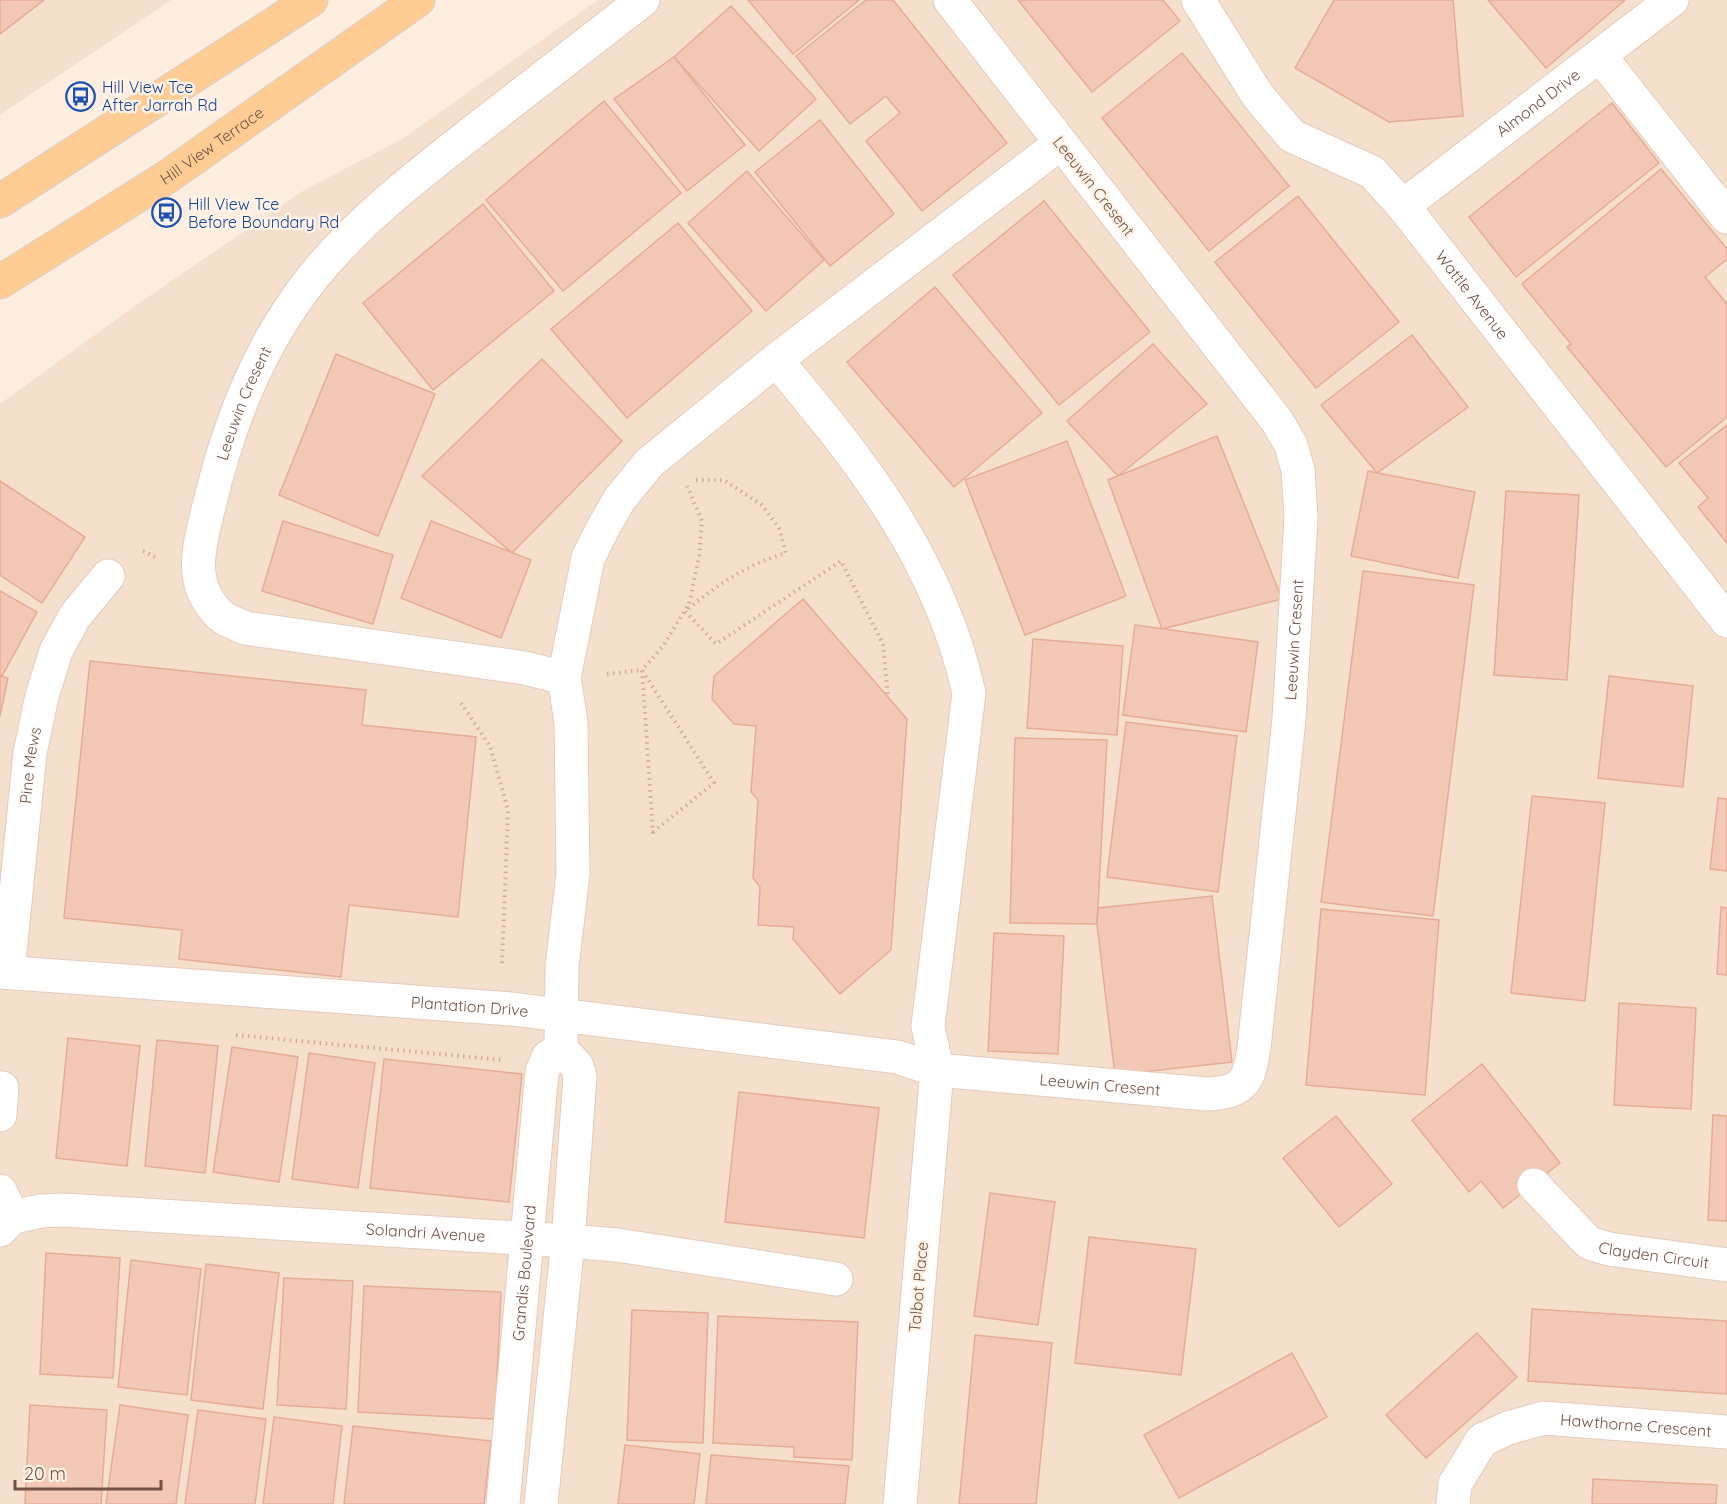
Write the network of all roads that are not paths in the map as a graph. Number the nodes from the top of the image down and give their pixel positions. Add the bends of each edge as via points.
1 (311, 0) edge
2 (418, 0) edge
3 (643, 0) edge
4 (950, 0) edge
5 (1198, 0) edge
6 (1672, 0) edge
7 (1600, 56) junction
8 (1061, 143) junction
9 (0, 201) edge
10 (1403, 206) junction
11 (1727, 217) edge
12 (0, 282) edge
13 (776, 360) junction
14 (108, 576) dead end
15 (1727, 621) edge
16 (564, 678) junction
17 (4, 972) edge
18 (561, 1014) junction
19 (553, 1056) junction
20 (937, 1070) junction
21 (1534, 1185) dead end
22 (4, 1213) edge
23 (527, 1239) junction
24 (568, 1241) junction
25 (1727, 1265) edge
26 (836, 1279) dead end
27 (1727, 1432) edge
28 (503, 1504) edge
29 (541, 1504) edge
30 (900, 1504) edge
31 (1453, 1504) edge

1 - 9 main road
2 - 12 main road, Hill View Terrace via 167,177
3 - 16 street, Leeuwin Cresent via 416,176 356,228 312,278 273,336 246,389 223,448 196,565 205,595 219,615 245,628 525,668
4 - 8 street, Leeuwin Cresent
5 - 10 street, Wattle Avenue via 1258,96 1292,136 1372,172
6 - 7 street, Almond Drive
7 - 10 street, Almond Drive
7 - 11 street
8 - 13 street
8 - 20 street, Leeuwin Cresent via 1277,421 1291,446 1298,470 1301,518 1289,719 1251,1071 1244,1084 1228,1093 1207,1094
10 - 15 street, Wattle Avenue
13 - 16 street via 649,463 619,500 588,558
13 - 20 street, Talbot Place via 908,534 947,616 967,684 968,705 928,1026
14 - 17 street, Pine Mews via 75,616 56,651 42,696 30,753
16 - 18 street, Grandis Boulevard via 571,722 573,874 562,966
17 - 18 street, Plantation Drive
18 - 19 street, Grandis Boulevard
18 - 20 street, Plantation Drive via 897,1057
19 - 23 street, Grandis Boulevard via 542,1072
19 - 24 street via 577,1066 580,1077
20 - 30 street, Talbot Place
21 - 25 street, Clayden Circuit via 1589,1243
22 - 23 street, Solandri Avenue via 64,1210
23 - 24 street, Solandri Avenue
23 - 28 street, Grandis Boulevard
24 - 26 street, Solandri Avenue
24 - 29 street
27 - 31 street, Hawthorne Crescent via 1544,1418 1482,1440 1455,1484

